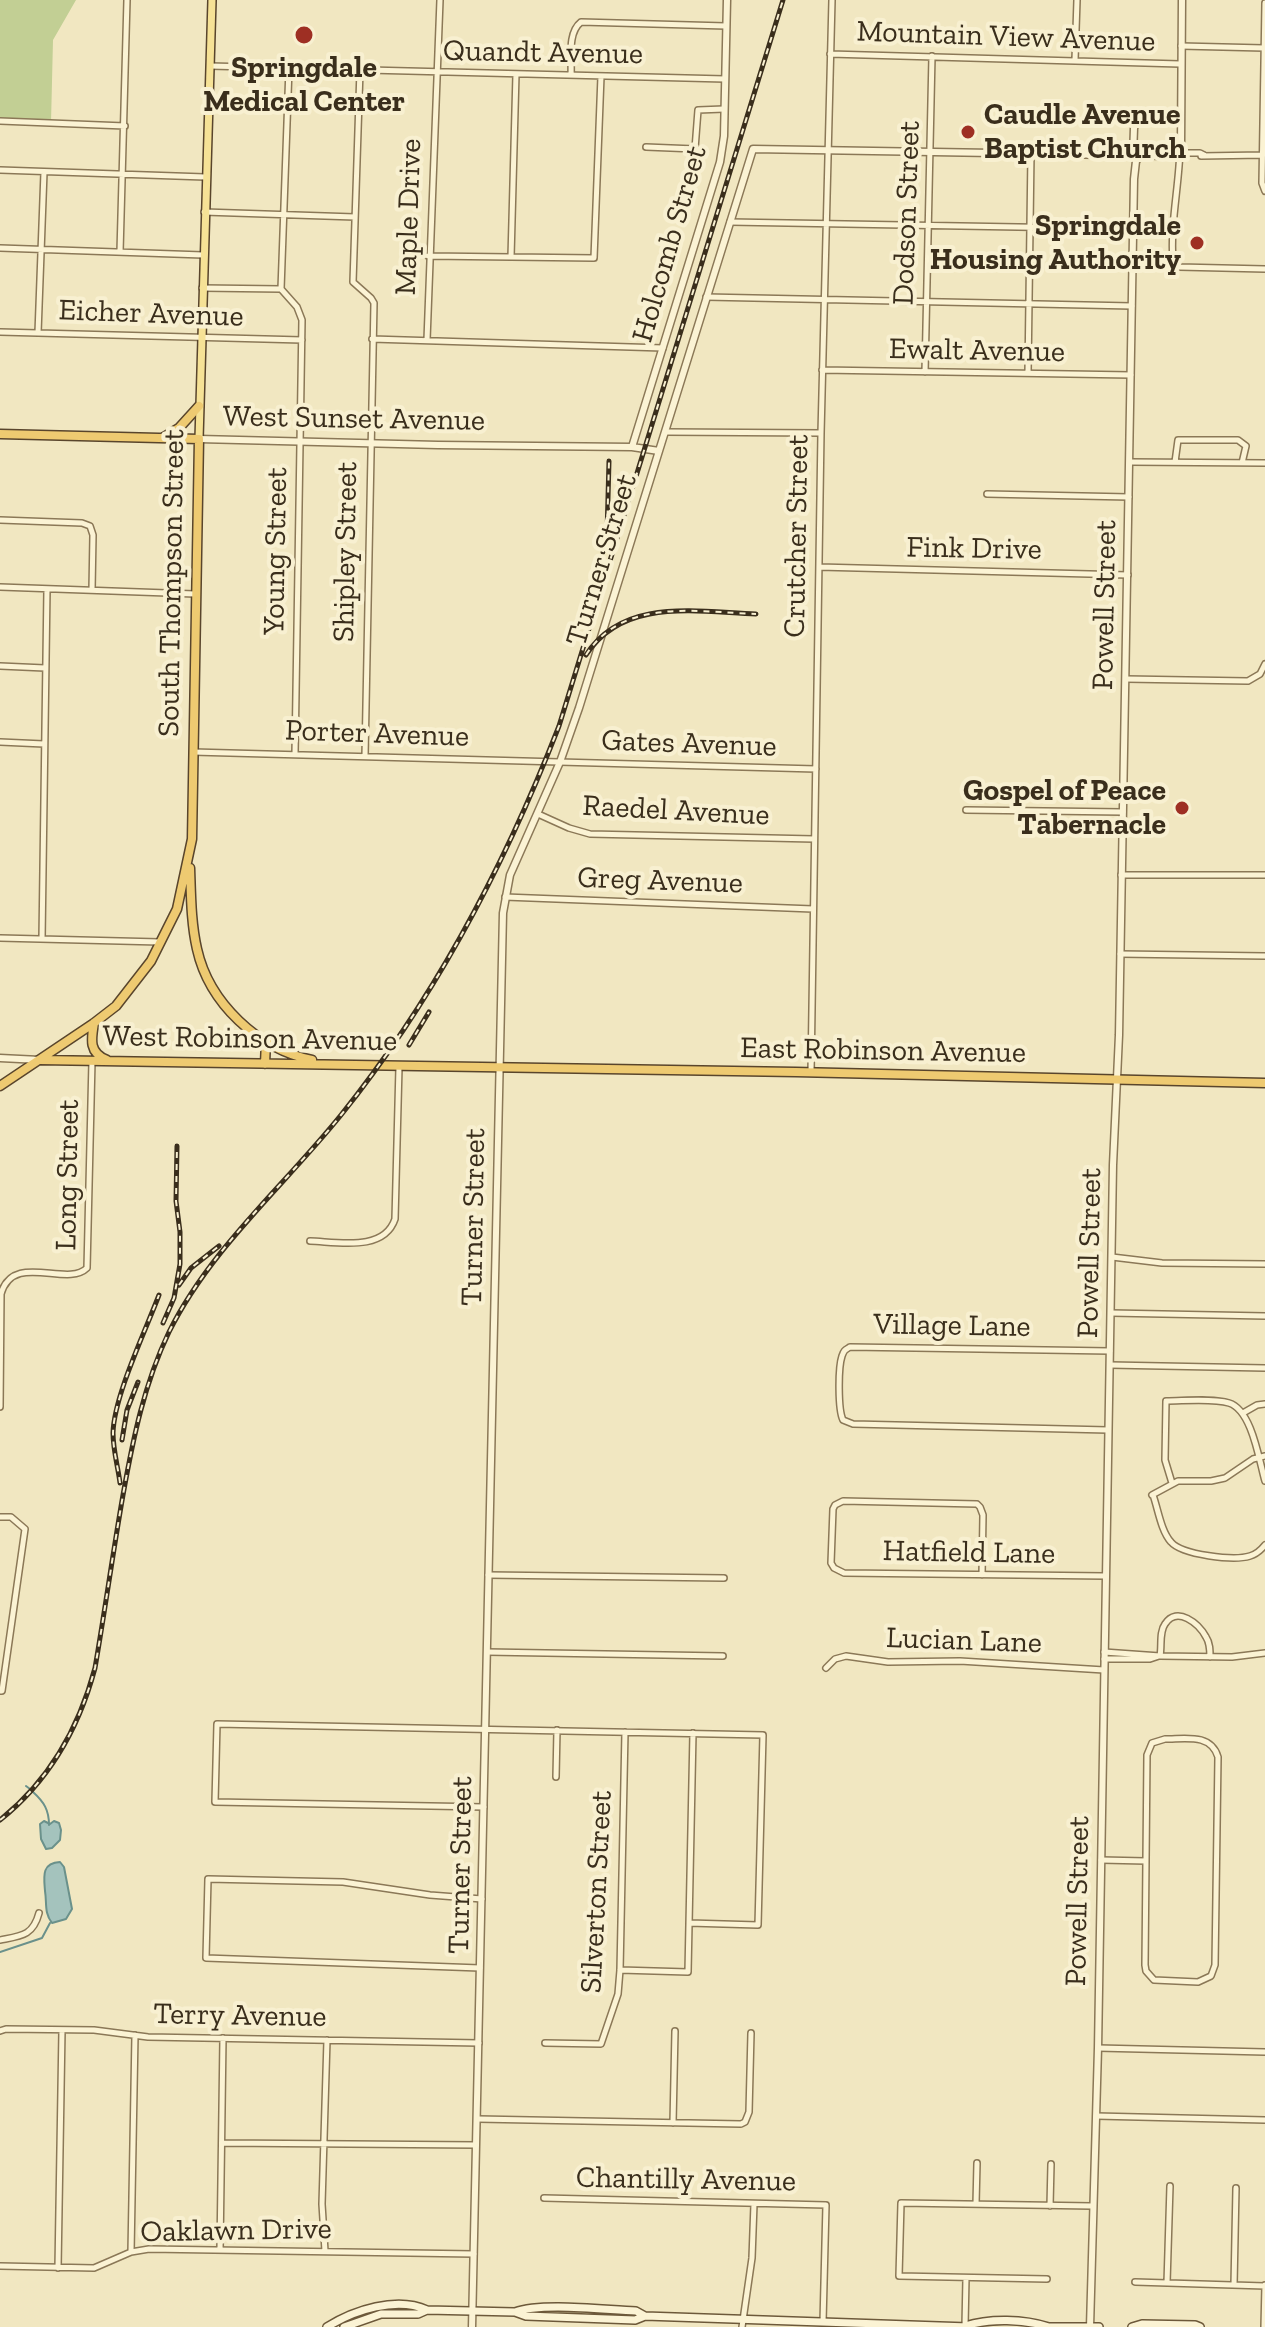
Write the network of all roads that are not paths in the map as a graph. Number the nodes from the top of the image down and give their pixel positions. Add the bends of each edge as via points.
1 (127, 0) edge
2 (212, 0) edge
3 (440, 0) edge
4 (727, 0) edge
5 (832, 0) edge
6 (1077, 0) edge
7 (1182, 0) edge
8 (1265, 3) edge
9 (726, 26) junction
10 (1181, 46) junction
11 (1264, 48) edge
12 (830, 54) junction
13 (932, 56) junction
14 (1075, 60) junction
15 (1180, 64) junction
16 (209, 66) junction
17 (289, 68) junction
18 (360, 70) junction
19 (436, 72) junction
20 (516, 74) junction
21 (571, 75) junction
22 (601, 76) junction
23 (725, 79) junction
24 (1180, 89) junction
25 (724, 109) junction
26 (1171, 117) junction
27 (0, 121) edge
28 (1181, 125) junction
29 (125, 126) junction
30 (1134, 145) junction
31 (646, 147) dead end
32 (828, 149) junction
33 (930, 151) junction
34 (1031, 152) junction
35 (1178, 153) junction
36 (1118, 154) junction
37 (1137, 155) junction
38 (1264, 155) edge
39 (0, 170) edge
40 (44, 172) junction
41 (123, 174) junction
42 (205, 177) junction
43 (1265, 191) edge
44 (204, 212) junction
45 (284, 215) junction
46 (355, 217) junction
47 (730, 222) junction
48 (825, 224) junction
49 (928, 226) junction
50 (1030, 228) junction
51 (1134, 229) junction
52 (0, 248) edge
53 (41, 249) junction
54 (120, 252) junction
55 (203, 255) junction
56 (428, 256) junction
57 (511, 258) junction
58 (1265, 269) edge
59 (202, 288) junction
60 (281, 289) junction
61 (706, 297) junction
62 (824, 300) junction
63 (926, 301) junction
64 (1030, 304) junction
65 (1132, 306) junction
66 (0, 332) edge
67 (38, 333) junction
68 (201, 338) junction
69 (372, 339) junction
70 (302, 340) junction
71 (427, 340) junction
72 (664, 348) junction
73 (822, 370) junction
74 (925, 372) junction
75 (1028, 373) junction
76 (1131, 375) junction
77 (199, 406) junction
78 (666, 432) junction
79 (821, 433) junction
80 (0, 434) edge
81 (160, 438) junction
82 (199, 439) junction
83 (299, 442) junction
84 (370, 443) junction
85 (632, 447) junction
86 (659, 451) junction
87 (1130, 462) junction
88 (1175, 462) junction
89 (1242, 463) junction
90 (1265, 463) edge
91 (987, 494) dead end
92 (1129, 497) junction
93 (0, 520) edge
94 (819, 567) junction
95 (1128, 575) junction
96 (0, 587) edge
97 (47, 589) junction
98 (92, 590) junction
99 (195, 594) junction
100 (1265, 664) edge
101 (0, 666) edge
102 (45, 668) junction
103 (1126, 679) junction
104 (0, 742) edge
105 (44, 744) junction
106 (192, 752) junction
107 (295, 754) junction
108 (365, 756) junction
109 (560, 762) junction
110 (816, 769) junction
111 (966, 810) dead end
112 (1123, 812) junction
113 (538, 814) junction
114 (814, 839) junction
115 (190, 855) junction
116 (1121, 875) junction
117 (1265, 875) edge
118 (504, 897) junction
119 (177, 909) junction
120 (813, 909) junction
121 (192, 920) junction
122 (0, 938) edge
123 (42, 939) junction
124 (161, 942) junction
125 (1120, 954) junction
126 (1265, 956) edge
127 (94, 1023) junction
128 (268, 1043) junction
129 (0, 1058) edge
130 (40, 1060) junction
131 (92, 1061) junction
132 (115, 1062) junction
133 (268, 1064) junction
134 (333, 1065) junction
135 (399, 1066) junction
136 (500, 1067) junction
137 (811, 1073) junction
138 (1117, 1080) junction
139 (1265, 1083) edge
140 (0, 1086) edge
141 (310, 1241) dead end
142 (1112, 1257) junction
143 (1265, 1264) edge
144 (1111, 1313) junction
145 (1265, 1316) edge
146 (1110, 1351) junction
147 (1110, 1365) junction
148 (1265, 1368) edge
149 (1265, 1404) edge
150 (0, 1407) edge
151 (1243, 1413) junction
152 (1108, 1430) junction
153 (1262, 1456) edge
154 (1265, 1481) edge
155 (1172, 1483) junction
156 (0, 1517) edge
157 (1265, 1545) edge
158 (488, 1575) junction
159 (982, 1575) junction
160 (1105, 1576) junction
161 (724, 1578) dead end
162 (487, 1652) junction
163 (1265, 1653) edge
164 (1104, 1655) junction
165 (723, 1656) dead end
166 (1160, 1656) junction
167 (1210, 1657) junction
168 (826, 1668) dead end
169 (1104, 1670) junction
170 (0, 1691) edge
171 (486, 1729) junction
172 (557, 1730) junction
173 (625, 1732) junction
174 (693, 1733) junction
175 (556, 1777) dead end
176 (485, 1807) junction
177 (1101, 1860) junction
178 (1146, 1861) junction
179 (482, 1899) junction
180 (39, 1913) dead end
181 (689, 1923) junction
182 (0, 1940) edge
183 (481, 1968) junction
184 (620, 1970) junction
185 (62, 2030) junction
186 (0, 2031) edge
187 (675, 2031) dead end
188 (751, 2033) dead end
189 (135, 2035) junction
190 (223, 2038) junction
191 (327, 2040) junction
192 (480, 2043) junction
193 (545, 2043) dead end
194 (1098, 2048) junction
195 (1265, 2052) edge
196 (1096, 2116) junction
197 (478, 2119) junction
198 (1265, 2120) edge
199 (673, 2123) junction
200 (222, 2143) junction
201 (325, 2143) junction
202 (477, 2145) junction
203 (977, 2163) dead end
204 (1051, 2164) dead end
205 (1170, 2186) dead end
206 (1236, 2188) dead end
207 (544, 2198) dead end
208 (754, 2204) junction
209 (976, 2204) junction
210 (1050, 2206) junction
211 (1092, 2206) junction
212 (220, 2250) junction
213 (131, 2252) junction
214 (325, 2252) junction
215 (475, 2254) junction
216 (0, 2266) edge
217 (58, 2268) junction
218 (966, 2278) junction
219 (1047, 2279) dead end
220 (1135, 2282) dead end
221 (1167, 2283) junction
222 (1234, 2285) junction
223 (1265, 2286) edge
224 (427, 2310) junction
225 (473, 2311) junction
226 (823, 2322) junction
227 (743, 2324) edge
228 (897, 2326) edge
229 (967, 2326) edge
230 (327, 2327) edge
231 (344, 2327) edge
232 (472, 2327) edge
233 (1048, 2327) edge
234 (1090, 2327) edge
235 (1099, 2327) edge
236 (1132, 2327) edge
237 (1200, 2327) edge
238 (1264, 2327) edge

1 - 29 street
2 - 16 main road, South Thompson Street
3 - 19 street, Maple Drive
4 - 9 street, Holcomb Street
5 - 12 street, Crutcher Street
6 - 14 street
7 - 10 street
8 - 11 street
9 - 21 street via 581,22 574,31
9 - 23 street, Holcomb Street
10 - 11 street, Mountain View Avenue
10 - 15 street
11 - 38 street
12 - 13 street, Mountain View Avenue
12 - 32 street, Crutcher Street
13 - 14 street, Mountain View Avenue
13 - 33 street, Dodson Street
14 - 15 street, Mountain View Avenue
15 - 24 street
16 - 17 street
16 - 42 main road, South Thompson Street
17 - 18 street, Quandt Avenue
17 - 45 street
18 - 19 street, Quandt Avenue
18 - 46 street, Shipley Street
19 - 20 street, Quandt Avenue
19 - 56 street, Maple Drive
20 - 21 street, Quandt Avenue
20 - 57 street
21 - 22 street, Quandt Avenue
22 - 23 street, Quandt Avenue
22 - 57 street via 594,258
23 - 25 street, Holcomb Street
24 - 26 street via 1178,109
24 - 28 street
25 - 31 street via 698,110 695,149
25 - 72 street, Holcomb Street via 720,162
26 - 28 street
26 - 30 street via 1138,119
27 - 29 street
28 - 35 street
29 - 41 street
30 - 36 street
30 - 37 street, Powell Street
32 - 33 street
32 - 47 street, Turner Street via 753,149
32 - 48 street, Crutcher Street
33 - 34 street
33 - 49 street, Dodson Street
34 - 36 street
34 - 50 street
35 - 37 street
35 - 38 street
35 - 58 street via 1173,262 1179,267
36 - 37 street
37 - 51 street, Powell Street
38 - 43 street
39 - 40 street
40 - 41 street
40 - 53 street
41 - 42 street
41 - 54 street
42 - 44 main road, South Thompson Street
44 - 45 street
44 - 55 main road, South Thompson Street
45 - 46 street
45 - 60 street
46 - 69 street, Shipley Street via 353,282 374,303
47 - 48 street
47 - 61 street, Turner Street
48 - 49 street
48 - 62 street, Crutcher Street
49 - 50 street
49 - 63 street, Dodson Street
50 - 51 street
50 - 64 street
51 - 65 street, Powell Street
52 - 53 street
53 - 54 street
53 - 67 street
54 - 55 street
55 - 59 main road, South Thompson Street
56 - 57 street
56 - 71 street, Maple Drive
59 - 60 street
59 - 68 main road, South Thompson Street
60 - 70 street, Young Street via 300,313
61 - 62 street
61 - 78 street, Turner Street
62 - 63 street
62 - 73 street, Crutcher Street
63 - 64 street
63 - 74 street, Dodson Street
64 - 65 street
64 - 75 street
65 - 76 street, Powell Street
66 - 67 street, Eicher Avenue
67 - 68 street, Eicher Avenue
68 - 70 street, Eicher Avenue
68 - 77 main road, South Thompson Street
69 - 71 street
69 - 84 street, Shipley Street
70 - 83 street, Young Street
71 - 72 street
72 - 85 street, Holcomb Street
73 - 74 street, Ewalt Avenue
73 - 79 street, Crutcher Street
74 - 75 street, Ewalt Avenue
75 - 76 street, Ewalt Avenue
76 - 87 street, Powell Street
77 - 81 highway via 179,428
77 - 82 main road, South Thompson Street
78 - 79 street
78 - 86 street, Turner Street
79 - 94 street, Crutcher Street
80 - 81 highway, West Sunset Avenue
81 - 82 highway, West Sunset Avenue
82 - 83 street, West Sunset Avenue
82 - 99 highway, South Thompson Street
83 - 84 street, West Sunset Avenue
83 - 107 street, Young Street
84 - 85 street, West Sunset Avenue
84 - 108 street, Shipley Street
85 - 86 street, West Sunset Avenue
86 - 109 street, Turner Street
87 - 88 street
87 - 92 street, Powell Street
88 - 89 street
88 - 89 street via 1178,440 1224,439 1246,446
89 - 90 street
91 - 92 street
92 - 95 street, Powell Street
93 - 98 street via 90,526
94 - 95 street, Fink Drive
94 - 110 street, Crutcher Street
95 - 103 street, Powell Street
96 - 97 street
97 - 98 street
97 - 102 street
98 - 99 street
99 - 106 highway, South Thompson Street
100 - 103 street via 1256,677 1243,682
101 - 102 street
102 - 105 street
103 - 112 street, Powell Street
104 - 105 street
105 - 123 street
106 - 107 street, Porter Avenue
106 - 115 highway, South Thompson Street
107 - 108 street, Porter Avenue
108 - 109 street, Porter Avenue
109 - 110 street, Gates Avenue
109 - 113 street, Turner Street
110 - 114 street, Crutcher Street
111 - 112 street
112 - 116 street, Powell Street
113 - 114 street, Raedel Avenue via 590,834
113 - 118 street, Turner Street
114 - 120 street, Crutcher Street
115 - 119 highway, South Thompson Street
115 - 121 highway
116 - 117 street
116 - 125 street, Powell Street
118 - 120 street, Greg Avenue
118 - 136 street, Turner Street
119 - 121 highway
119 - 124 highway, South Thompson Street
120 - 137 street, Crutcher Street
121 - 128 highway via 201,963 215,993
122 - 123 street
123 - 124 street
124 - 127 highway, South Thompson Street via 122,998
125 - 126 street
125 - 138 street, Powell Street
127 - 130 highway, South Thompson Street
127 - 132 highway via 93,1050
128 - 133 highway
128 - 134 highway
129 - 130 street, West Robinson Avenue
130 - 131 highway, West Robinson Avenue
130 - 140 highway, South Thompson Street
131 - 132 highway, West Robinson Avenue
131 - 150 street, Long Street via 87,1268 79,1273 16,1274 4,1283
132 - 133 highway, West Robinson Avenue
133 - 134 highway, West Robinson Avenue
134 - 135 highway, West Robinson Avenue
135 - 136 highway, West Robinson Avenue
135 - 141 street via 392,1230 374,1241
136 - 137 highway, East Robinson Avenue
136 - 158 street, Turner Street
137 - 138 highway, East Robinson Avenue
138 - 139 highway, East Robinson Avenue
138 - 142 street, Powell Street
142 - 143 street
142 - 144 street, Powell Street
144 - 145 street
144 - 146 street, Powell Street
146 - 147 street, Powell Street
146 - 152 street, Village Lane via 850,1347 841,1358 840,1410 843,1420 853,1424
147 - 148 street
147 - 152 street, Powell Street
149 - 151 street
151 - 153 street
151 - 155 street via 1224,1402 1166,1401 1165,1460
152 - 160 street, Powell Street
153 - 154 street
153 - 155 street via 1225,1478
155 - 157 street via 1152,1495 1169,1539 1181,1549 1241,1558
156 - 170 street via 11,1517 25,1529
158 - 161 street
158 - 162 street, Turner Street
159 - 159 street, Hatfield Lane via 983,1515 973,1503 835,1505 830,1556 834,1568 844,1573
159 - 160 street, Hatfield Lane
160 - 164 street, Powell Street
162 - 165 street
162 - 171 street, Turner Street
163 - 167 street
164 - 166 street
164 - 169 street, Powell Street
166 - 167 street
166 - 167 street via 1164,1625 1181,1616 1205,1635
168 - 169 street, Lucian Lane via 846,1656
169 - 177 street, Powell Street
171 - 172 street
171 - 176 street, Turner Street
171 - 176 street via 217,1724 215,1802
172 - 173 street
172 - 175 street
173 - 174 street
173 - 184 street, Silverton Street
174 - 181 street
174 - 181 street via 763,1735 758,1925
176 - 179 street, Turner Street
177 - 178 street
177 - 194 street, Powell Street
178 - 178 street via 1145,1965 1150,1976 1160,1982 1198,1982 1211,1976 1218,1757 1213,1745 1200,1739 1152,1743 1147,1755
179 - 183 street, Turner Street
179 - 183 street via 343,1882 208,1879 206,1958
180 - 182 street via 28,1933
181 - 184 street via 688,1972
183 - 192 street, Turner Street
184 - 193 street, Silverton Street via 618,1994 601,2044
185 - 186 street, Terry Avenue
185 - 189 street, Terry Avenue
185 - 217 street
187 - 199 street
188 - 199 street via 745,2122
189 - 190 street, Terry Avenue
189 - 213 street
190 - 191 street, Terry Avenue
190 - 200 street
191 - 192 street, Terry Avenue
191 - 201 street
192 - 197 street, Turner Street
194 - 195 street
194 - 196 street, Powell Street
196 - 198 street
196 - 211 street, Powell Street
197 - 199 street
197 - 202 street, Turner Street
200 - 201 street
200 - 212 street
201 - 202 street
201 - 214 street
202 - 215 street, Turner Street
203 - 209 street
204 - 210 street
205 - 221 street
206 - 222 street
207 - 208 street, Chantilly Avenue
208 - 226 street, Chantilly Avenue via 826,2205
208 - 227 street
209 - 210 street
209 - 218 street via 901,2203 899,2276
210 - 211 street
211 - 234 street, Powell Street
212 - 213 street, Oaklawn Drive
212 - 214 street, Oaklawn Drive
213 - 217 street, Oaklawn Drive via 94,2268
214 - 215 street, Oaklawn Drive
215 - 225 street, Turner Street
216 - 217 street, Oaklawn Drive
218 - 219 street
218 - 229 street
220 - 221 street
221 - 222 street
222 - 223 street
223 - 238 street
224 - 225 main road
224 - 230 main road via 417,2305 361,2310
224 - 231 main road via 381,2314
225 - 227 main road
225 - 232 street, Turner Street
226 - 227 main road
226 - 228 main road
228 - 229 main road
229 - 233 main road via 1034,2322
233 - 234 main road
234 - 235 main road
236 - 237 main road

